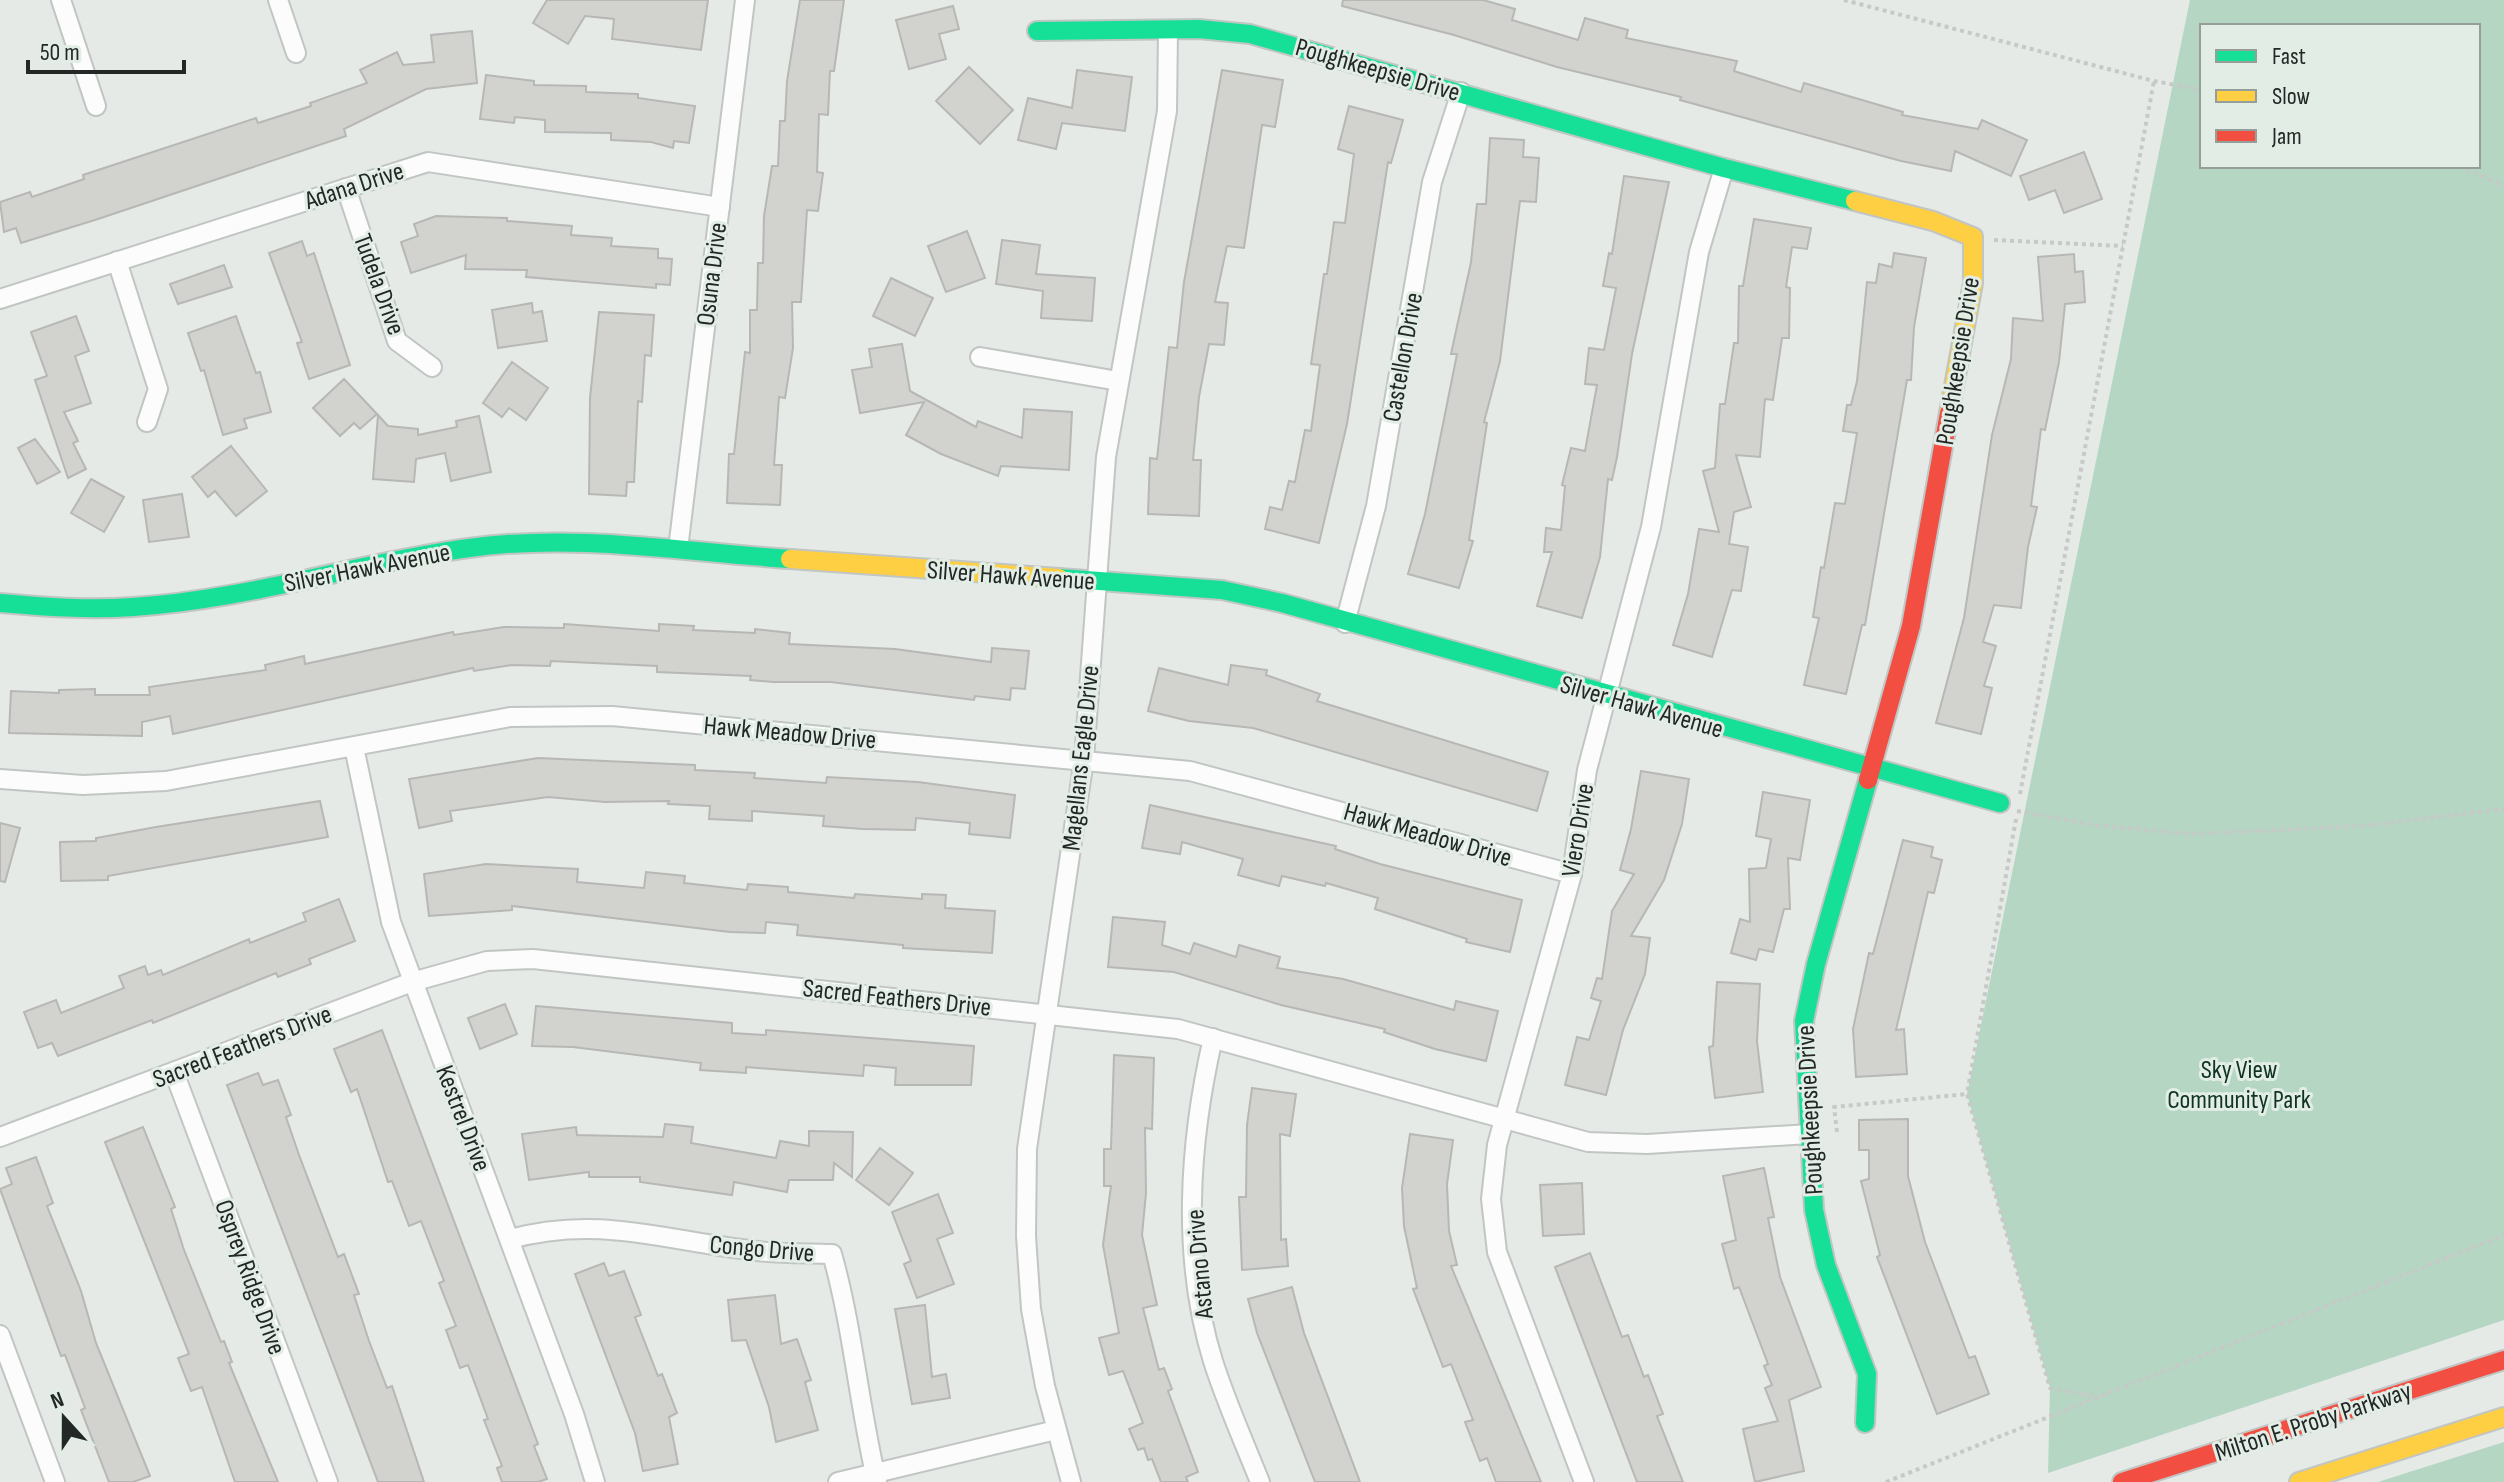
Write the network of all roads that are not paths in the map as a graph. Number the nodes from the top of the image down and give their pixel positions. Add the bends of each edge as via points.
1 (61, 0) edge
2 (278, 0) edge
3 (745, 0) edge
4 (1037, 31) dead end
5 (1168, 31) junction
6 (296, 53) dead end
7 (1461, 92) junction
8 (96, 106) dead end
9 (1724, 168) junction
10 (346, 188) junction
11 (720, 207) junction
12 (117, 261) junction
13 (0, 299) edge
14 (980, 357) dead end
15 (432, 367) dead end
16 (1118, 381) junction
17 (147, 422) dead end
18 (678, 549) junction
19 (1094, 582) junction
20 (0, 603) edge
21 (1345, 623) junction
22 (1607, 696) junction
23 (354, 747) junction
24 (1084, 759) junction
25 (1872, 769) junction
26 (0, 779) edge
27 (2009, 807) road end
28 (1572, 874) junction
29 (412, 982) junction
30 (1045, 1012) junction
31 (1213, 1038) junction
32 (174, 1072) junction
33 (1503, 1120) junction
34 (1809, 1134) junction
35 (0, 1137) edge
36 (510, 1239) junction
37 (0, 1335) edge
38 (2504, 1360) edge
39 (2504, 1417) edge
40 (1865, 1423) dead end
41 (1056, 1430) junction
42 (876, 1478) edge
43 (55, 1482) edge
44 (328, 1482) edge
45 (595, 1482) edge
46 (838, 1482) edge
47 (1071, 1482) edge
48 (1260, 1482) edge
49 (1584, 1482) edge
50 (2122, 1482) edge
51 (2299, 1482) edge

1 - 8 street
2 - 6 street
3 - 11 street, Osuna Drive
4 - 5 main road, Poughkeepsie Drive
5 - 7 main road, Poughkeepsie Drive via 1250,34
5 - 16 street, Magellans Eagle Drive via 1167,111
7 - 9 main road, Poughkeepsie Drive
7 - 21 street, Castellon Drive via 1432,182 1376,506
9 - 22 street, Viero Drive via 1699,252 1651,527
9 - 25 main road, Poughkeepsie Drive via 1933,221 1973,237 1973,283 1911,626
10 - 11 street, Adana Drive via 428,162
10 - 12 street, Adana Drive
10 - 15 street, Tudela Drive via 397,341
11 - 18 street, Osuna Drive
12 - 13 street, Adana Drive
12 - 17 street via 158,389
14 - 16 street
16 - 19 street, Magellans Eagle Drive
18 - 19 main road, Silver Hawk Avenue
18 - 20 main road, Silver Hawk Avenue via 571,540 496,543 153,607 70,611
19 - 21 main road, Silver Hawk Avenue via 1236,592
19 - 24 street, Magellans Eagle Drive
21 - 22 main road, Silver Hawk Avenue
22 - 25 main road, Silver Hawk Avenue
22 - 28 street, Viero Drive via 1587,770
23 - 24 street, Hawk Meadow Drive via 510,717 575,715
23 - 26 street, Hawk Meadow Drive via 166,781 83,785
23 - 29 street, Kestrel Drive via 391,922
24 - 28 street, Hawk Meadow Drive via 1235,780
24 - 30 street, Magellans Eagle Drive
25 - 27 main road, Silver Hawk Avenue
25 - 34 main road, Poughkeepsie Drive via 1806,1000 1803,1046
28 - 33 street, Viero Drive
29 - 30 street, Sacred Feathers Drive via 487,961 533,959
29 - 32 street, Sacred Feathers Drive
29 - 36 street, Kestrel Drive
30 - 31 street, Sacred Feathers Drive via 1135,1021
30 - 41 street, Magellans Eagle Drive via 1027,1149 1026,1236 1031,1309
31 - 33 street, Sacred Feathers Drive
31 - 48 street, Astano Drive via 1194,1157 1199,1303 1213,1360
32 - 35 street, Sacred Feathers Drive
32 - 44 street, Osprey Ridge Drive
33 - 34 street, Sacred Feathers Drive via 1565,1138 1611,1144
33 - 49 street, Viero Drive via 1492,1171 1497,1252
34 - 40 main road, Poughkeepsie Drive via 1818,1239 1867,1374
36 - 42 street, Congo Drive via 555,1228 601,1227 758,1251 832,1254
36 - 45 street, Kestrel Drive
37 - 43 street
38 - 50 main road, Milton E. Proby Parkway
39 - 51 main road, Milton E. Proby Parkway
41 - 42 street
41 - 47 street, Magellans Eagle Drive
42 - 46 street

